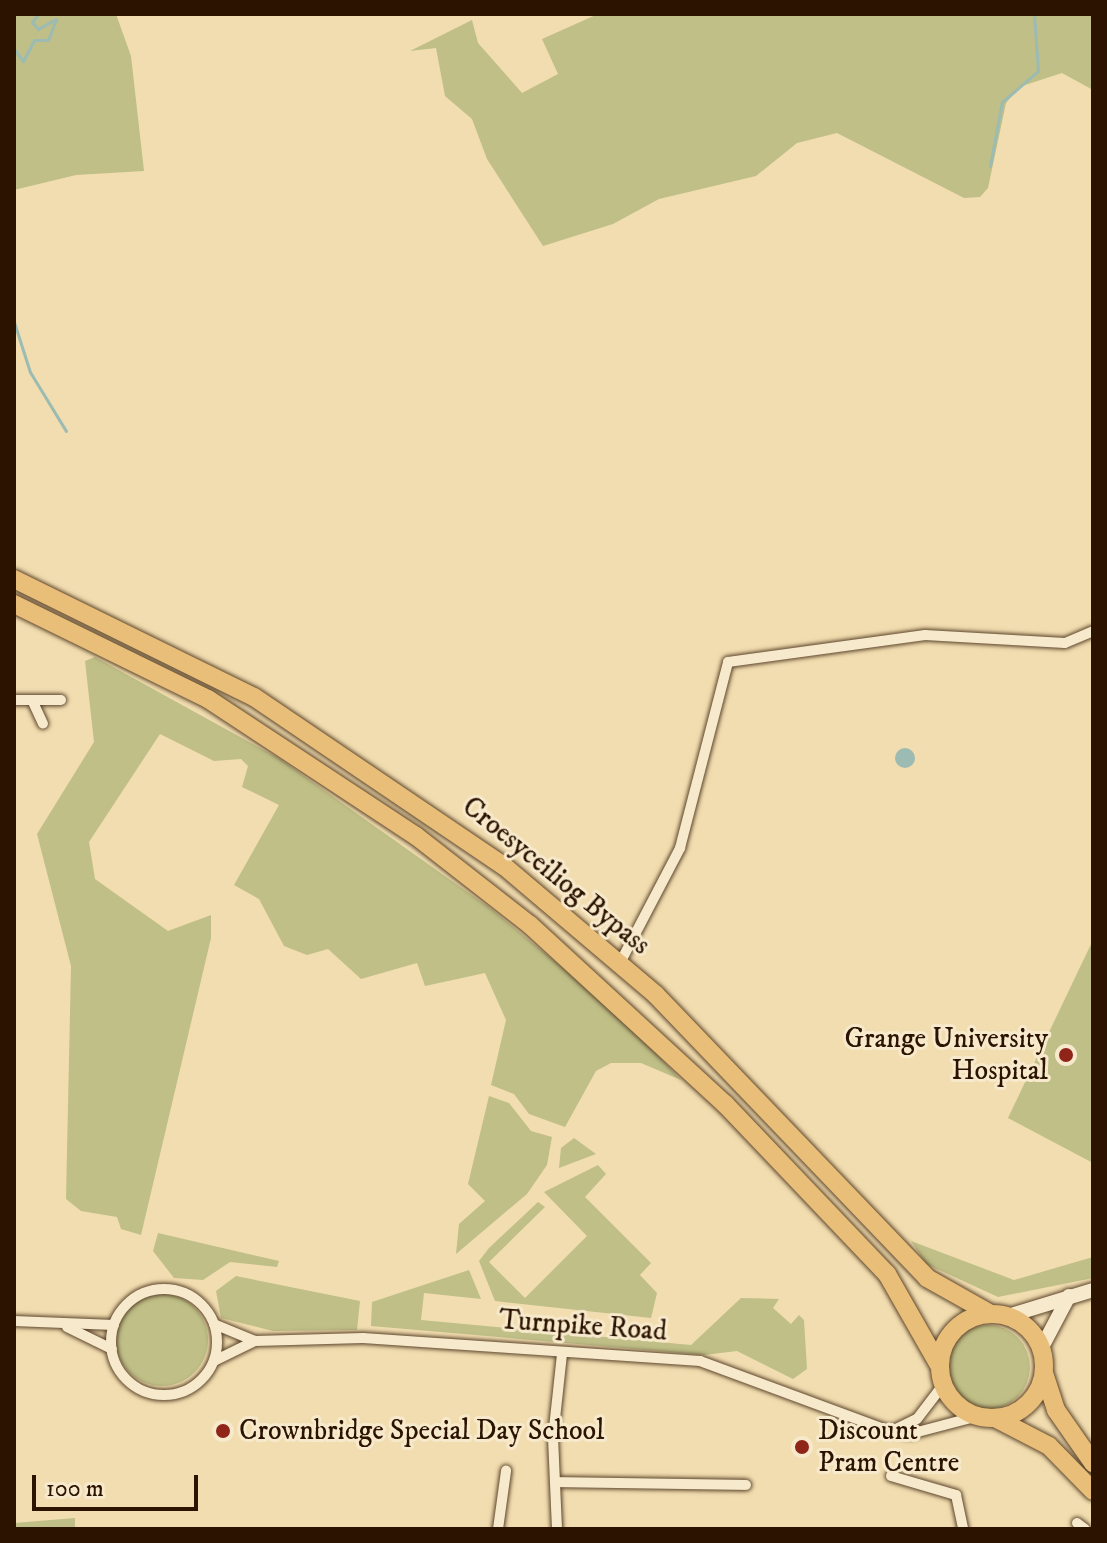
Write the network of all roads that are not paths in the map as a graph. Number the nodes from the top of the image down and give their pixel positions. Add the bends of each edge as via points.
1 (14, 579) edge
2 (14, 604) edge
3 (1093, 631) edge
4 (14, 700) edge
5 (32, 700) junction
6 (61, 700) dead end
7 (43, 724) dead end
8 (620, 963) junction
9 (1093, 1290) edge
10 (1069, 1296) junction
11 (989, 1313) junction
12 (1008, 1316) junction
13 (14, 1321) edge
14 (214, 1324) junction
15 (114, 1325) junction
16 (65, 1326) junction
17 (255, 1341) junction
18 (112, 1349) junction
19 (1041, 1349) junction
20 (562, 1354) junction
21 (214, 1361) junction
22 (939, 1365) junction
23 (1044, 1370) junction
24 (943, 1385) junction
25 (986, 1417) junction
26 (894, 1430) junction
27 (1093, 1463) edge
28 (506, 1471) dead end
29 (891, 1476) dead end
30 (556, 1482) junction
31 (746, 1485) dead end
32 (1093, 1491) edge
33 (498, 1529) edge
34 (557, 1529) edge
35 (963, 1529) edge

1 - 8 highway, Croesyceiliog Bypass via 254,697 342,750 504,866
2 - 22 highway, Croesyceiliog Bypass via 208,699 416,836 530,925 725,1104 887,1274
3 - 8 street via 1065,643 925,635 728,662 680,848
4 - 5 street
5 - 6 street
5 - 7 street
8 - 11 highway, Croesyceiliog Bypass via 786,1122 927,1278
9 - 10 main road
10 - 12 main road
10 - 19 main road
11 - 12 highway
11 - 22 highway via 960,1324
12 - 19 highway
13 - 16 street
14 - 15 street, Turnpike Road via 195,1299 159,1289 128,1304
14 - 17 street, Turnpike Road
14 - 21 street
15 - 16 street
15 - 18 street
16 - 18 street
17 - 20 street, Turnpike Road via 363,1338
17 - 21 street, Turnpike Road
18 - 21 street, Turnpike Road via 129,1382 161,1395 189,1389
19 - 23 highway
20 - 26 street, Turnpike Road via 716,1365
20 - 30 street
22 - 24 highway
23 - 25 highway via 1028,1403
23 - 27 highway via 1056,1410
24 - 25 highway
24 - 26 street via 917,1419
25 - 26 street, Turnpike Road via 910,1434
25 - 32 highway via 1049,1446
28 - 33 street
29 - 35 street via 956,1495
30 - 31 street
30 - 34 street

